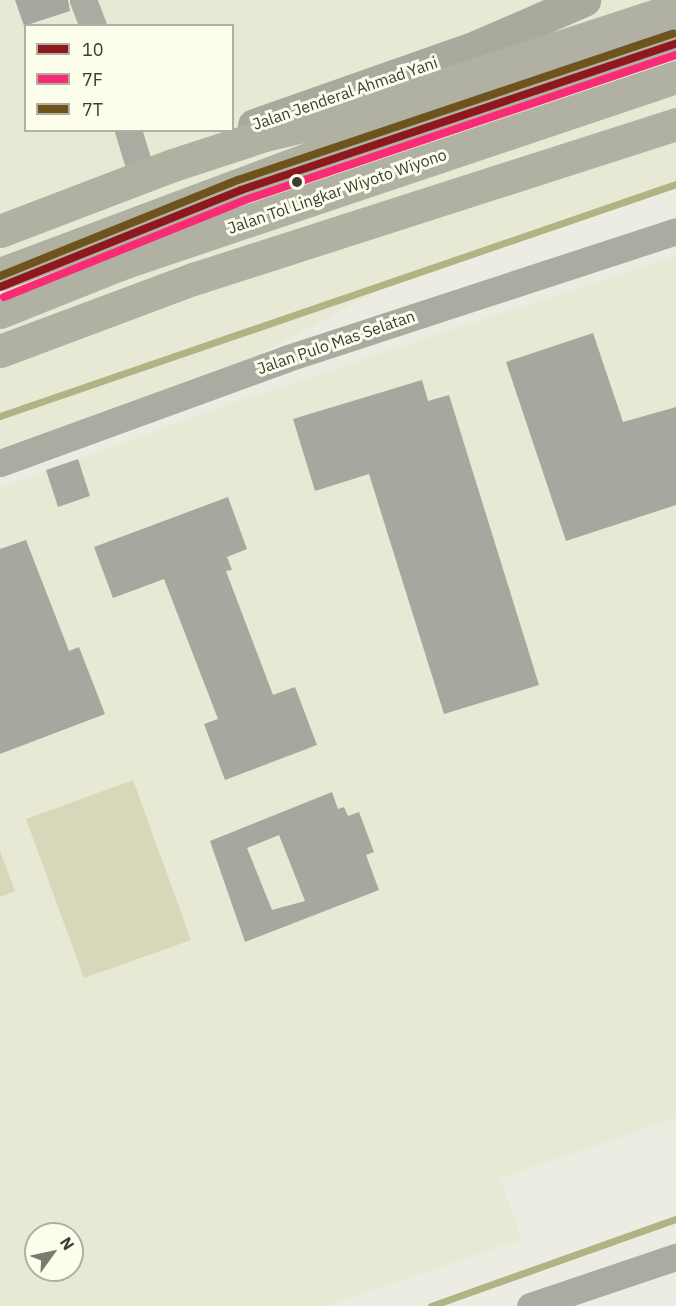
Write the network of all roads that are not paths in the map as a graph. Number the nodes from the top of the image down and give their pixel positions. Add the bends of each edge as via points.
1 (83, 0) edge
2 (584, 0) edge
3 (676, 9) edge
4 (92, 24) edge
5 (676, 33) edge
6 (676, 78) edge
7 (676, 124) edge
8 (234, 131) edge
9 (129, 132) edge
10 (231, 132) edge
11 (138, 163) junction
12 (0, 214) edge
13 (0, 231) edge
14 (676, 231) edge
15 (0, 274) edge
16 (0, 312) edge
17 (0, 351) edge
18 (0, 463) edge
19 (676, 1257) edge
20 (558, 1301) edge
21 (530, 1306) edge

1 - 4 street
2 - 8 main road, Jalan Jenderal Ahmad Yani via 478,46
3 - 13 highway via 378,106 265,135 173,165
5 - 15 highway via 356,141
6 - 16 highway, Jalan Tol Lingkar Wiyoto Wiyono via 125,262
7 - 17 highway via 193,279
9 - 11 street
10 - 11 main road, Jalan Jenderal Ahmad Yani
11 - 12 main road, Jalan Jenderal Ahmad Yani
14 - 18 street, Jalan Pulo Mas Selatan via 285,359
19 - 20 street
20 - 21 street

